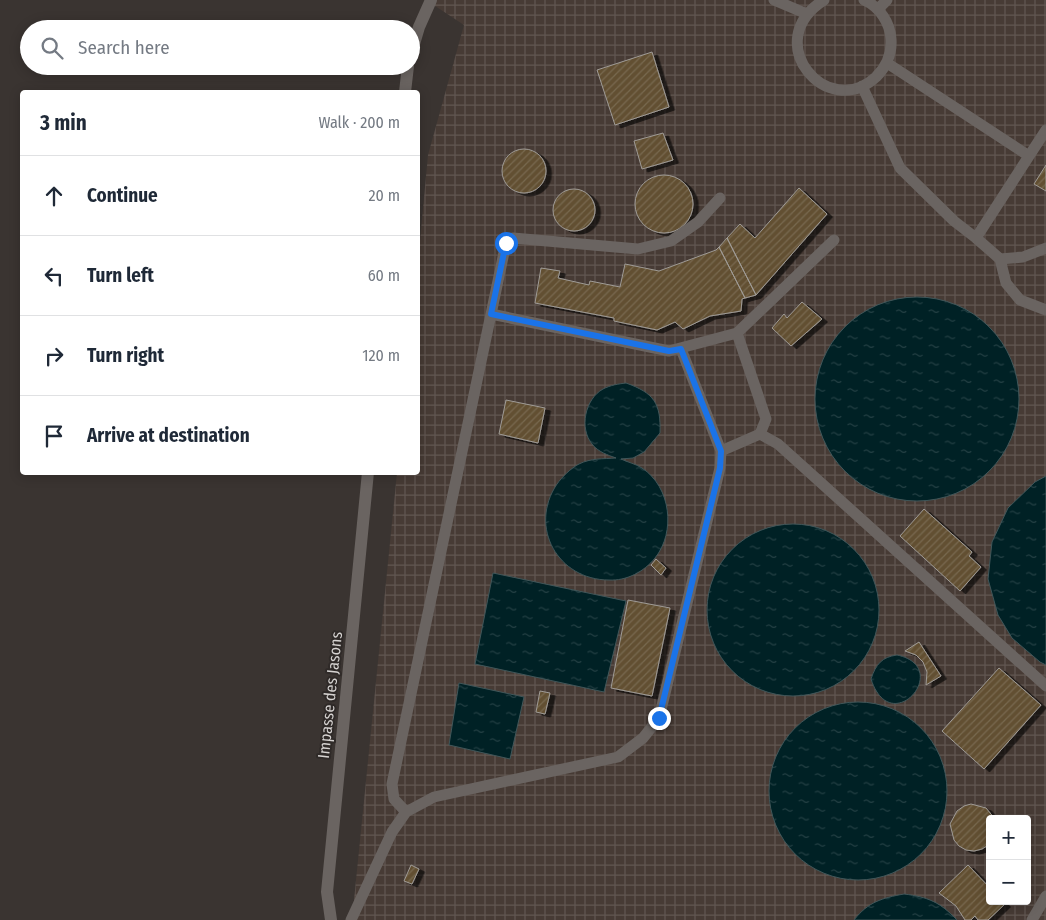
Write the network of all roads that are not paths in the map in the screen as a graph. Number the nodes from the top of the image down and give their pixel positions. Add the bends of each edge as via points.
1 (431, 0) edge
2 (774, 0) edge
3 (824, 0) edge
4 (864, 0) edge
5 (887, 0) edge
6 (878, 9) junction
7 (806, 14) junction
8 (420, 25) edge
9 (887, 63) junction
10 (407, 75) edge
11 (862, 86) junction
12 (405, 90) edge
13 (1046, 130) edge
14 (1029, 156) junction
15 (720, 198) dead end
16 (976, 238) junction
17 (834, 240) dead end
18 (1046, 248) edge
19 (1000, 259) junction
20 (1046, 310) edge
21 (491, 314) junction
22 (737, 333) junction
23 (681, 349) junction
24 (760, 434) junction
25 (721, 451) junction
26 (368, 475) edge
27 (1046, 686) edge
28 (406, 812) junction
29 (1046, 896) edge
30 (331, 920) edge
31 (351, 920) edge
32 (1032, 920) edge

1 - 8 street
2 - 7 lane
3 - 7 lane
4 - 6 lane
5 - 6 lane
6 - 9 lane via 890,29 892,40
7 - 11 lane via 797,45 799,57 810,76 819,83 840,90
9 - 11 lane via 881,72
9 - 14 lane
10 - 12 street
11 - 16 lane via 900,168
13 - 14 lane
14 - 16 lane
15 - 21 lane via 698,222 672,241 638,249 513,238 506,243
16 - 19 lane
17 - 22 lane
18 - 19 lane via 1023,257
19 - 20 lane via 1006,283 1020,300
21 - 23 lane via 669,351
21 - 28 lane via 392,784 394,799
22 - 23 lane
22 - 24 lane via 766,419
23 - 25 lane
24 - 25 lane
24 - 27 lane via 778,444
25 - 28 lane via 720,468 659,718 643,738 618,757 434,797
26 - 30 street, Impasse des Jasons via 327,892
28 - 31 lane via 392,832
29 - 32 lane

